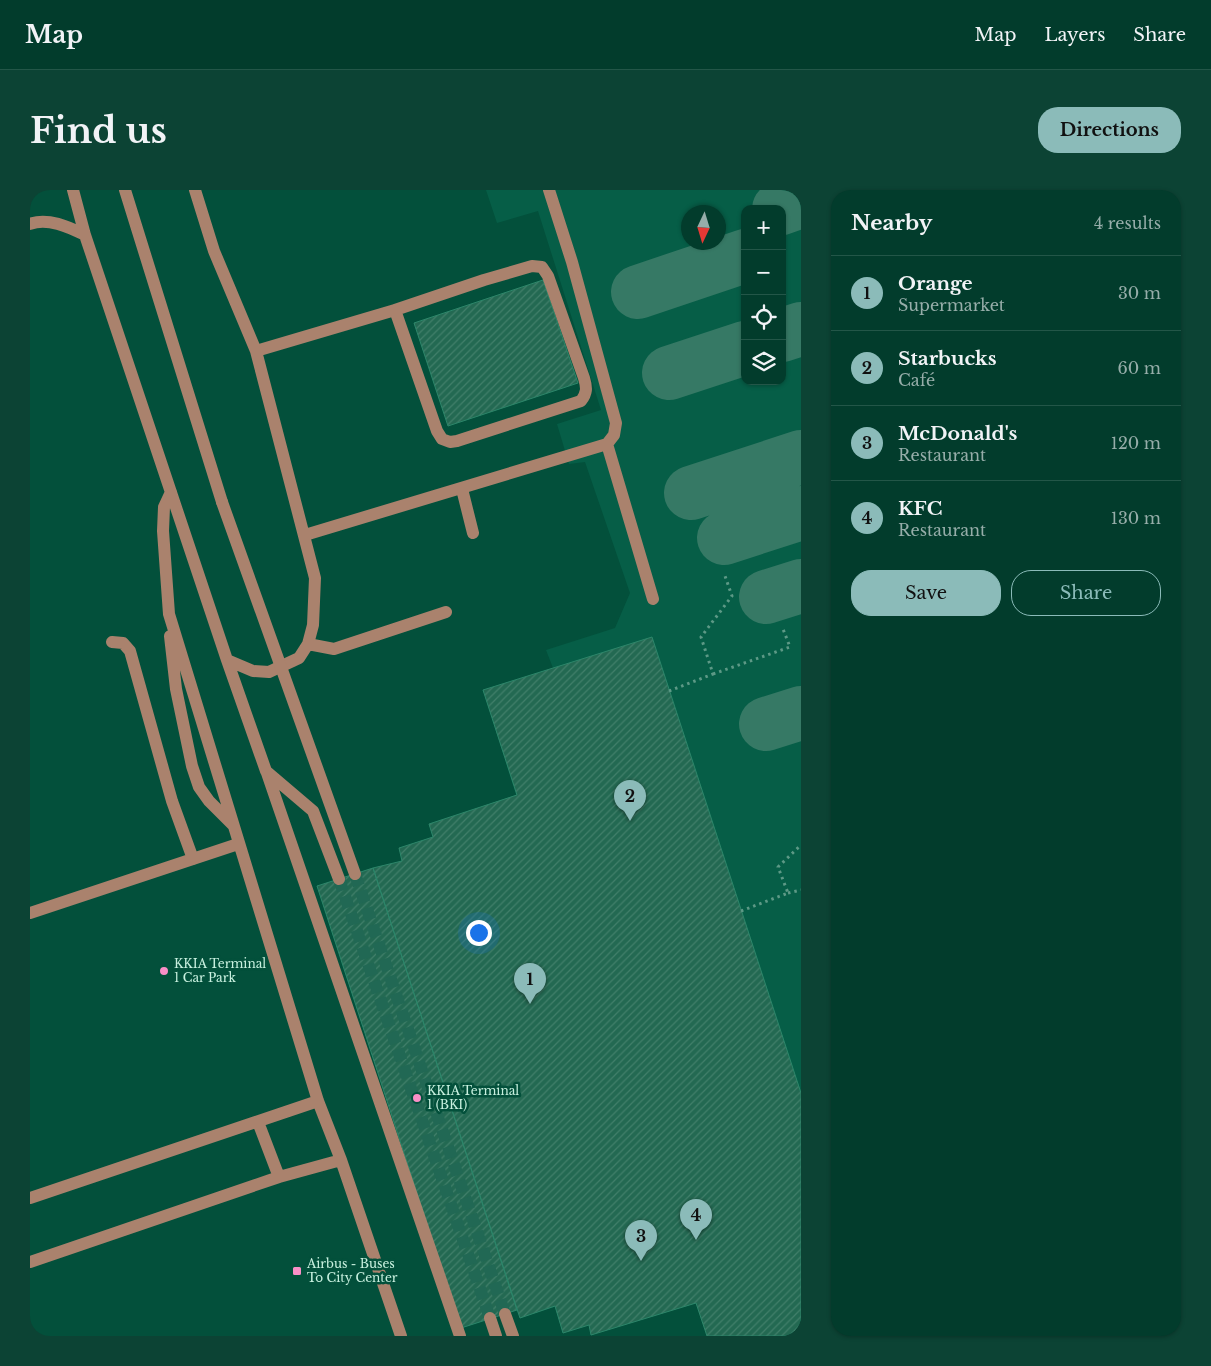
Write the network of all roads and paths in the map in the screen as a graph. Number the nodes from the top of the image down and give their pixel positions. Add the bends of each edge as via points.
1 (73, 190) edge
2 (124, 190) edge
3 (195, 190) edge
4 (549, 190) edge
5 (30, 224) edge
6 (85, 235) junction
7 (395, 310) junction
8 (256, 351) junction
9 (607, 444) junction
10 (462, 489) junction
11 (171, 492) junction
12 (473, 533) dead end
13 (305, 535) junction
14 (724, 573) dead end
15 (653, 599) dead end
16 (446, 612) dead end
17 (169, 614) junction
18 (783, 629) dead end
19 (112, 642) dead end
20 (308, 644) junction
21 (227, 660) junction
22 (713, 674) junction
23 (669, 691) dead end
24 (266, 771) junction
25 (234, 827) junction
26 (238, 844) junction
27 (801, 845) edge
28 (193, 859) junction
29 (355, 874) tunnel mouth
30 (339, 879) tunnel mouth
31 (801, 890) edge
32 (788, 893) junction
33 (742, 911) dead end
34 (30, 913) edge
35 (318, 1101) junction
36 (258, 1122) junction
37 (341, 1160) junction
38 (279, 1178) junction
39 (30, 1198) edge
40 (30, 1262) edge
41 (506, 1314) tunnel mouth
42 (490, 1318) tunnel mouth
43 (401, 1336) edge
44 (460, 1336) edge
45 (496, 1336) edge
46 (513, 1336) edge

1 - 6 street
2 - 29 street, bridge via 222,502
3 - 8 street via 214,251
4 - 9 street via 616,423 614,435
5 - 6 street via 53,223
6 - 11 street
7 - 7 street via 442,439 457,441 581,401 586,394 584,378 542,267 532,266 484,280
7 - 8 street
8 - 13 street
9 - 10 street
9 - 15 street
10 - 12 street
10 - 13 street
11 - 17 street via 164,507 163,531
11 - 21 street
13 - 20 street via 315,578 313,625
14 - 22 path via 732,596 701,637
16 - 20 street via 334,649
17 - 25 street
17 - 25 street via 176,689 192,766 199,787
18 - 22 path via 790,647
19 - 28 street via 123,643 130,651 172,801
20 - 21 street via 299,658 269,672
21 - 24 street
22 - 23 path
24 - 30 street via 313,811
24 - 44 street
25 - 26 street
26 - 28 street
26 - 35 street
27 - 32 path via 778,866
28 - 34 street
31 - 32 path
32 - 33 path
35 - 36 street
35 - 37 street
36 - 38 street
36 - 39 street
37 - 38 street
37 - 43 street
38 - 40 street
41 - 46 street
42 - 45 street

